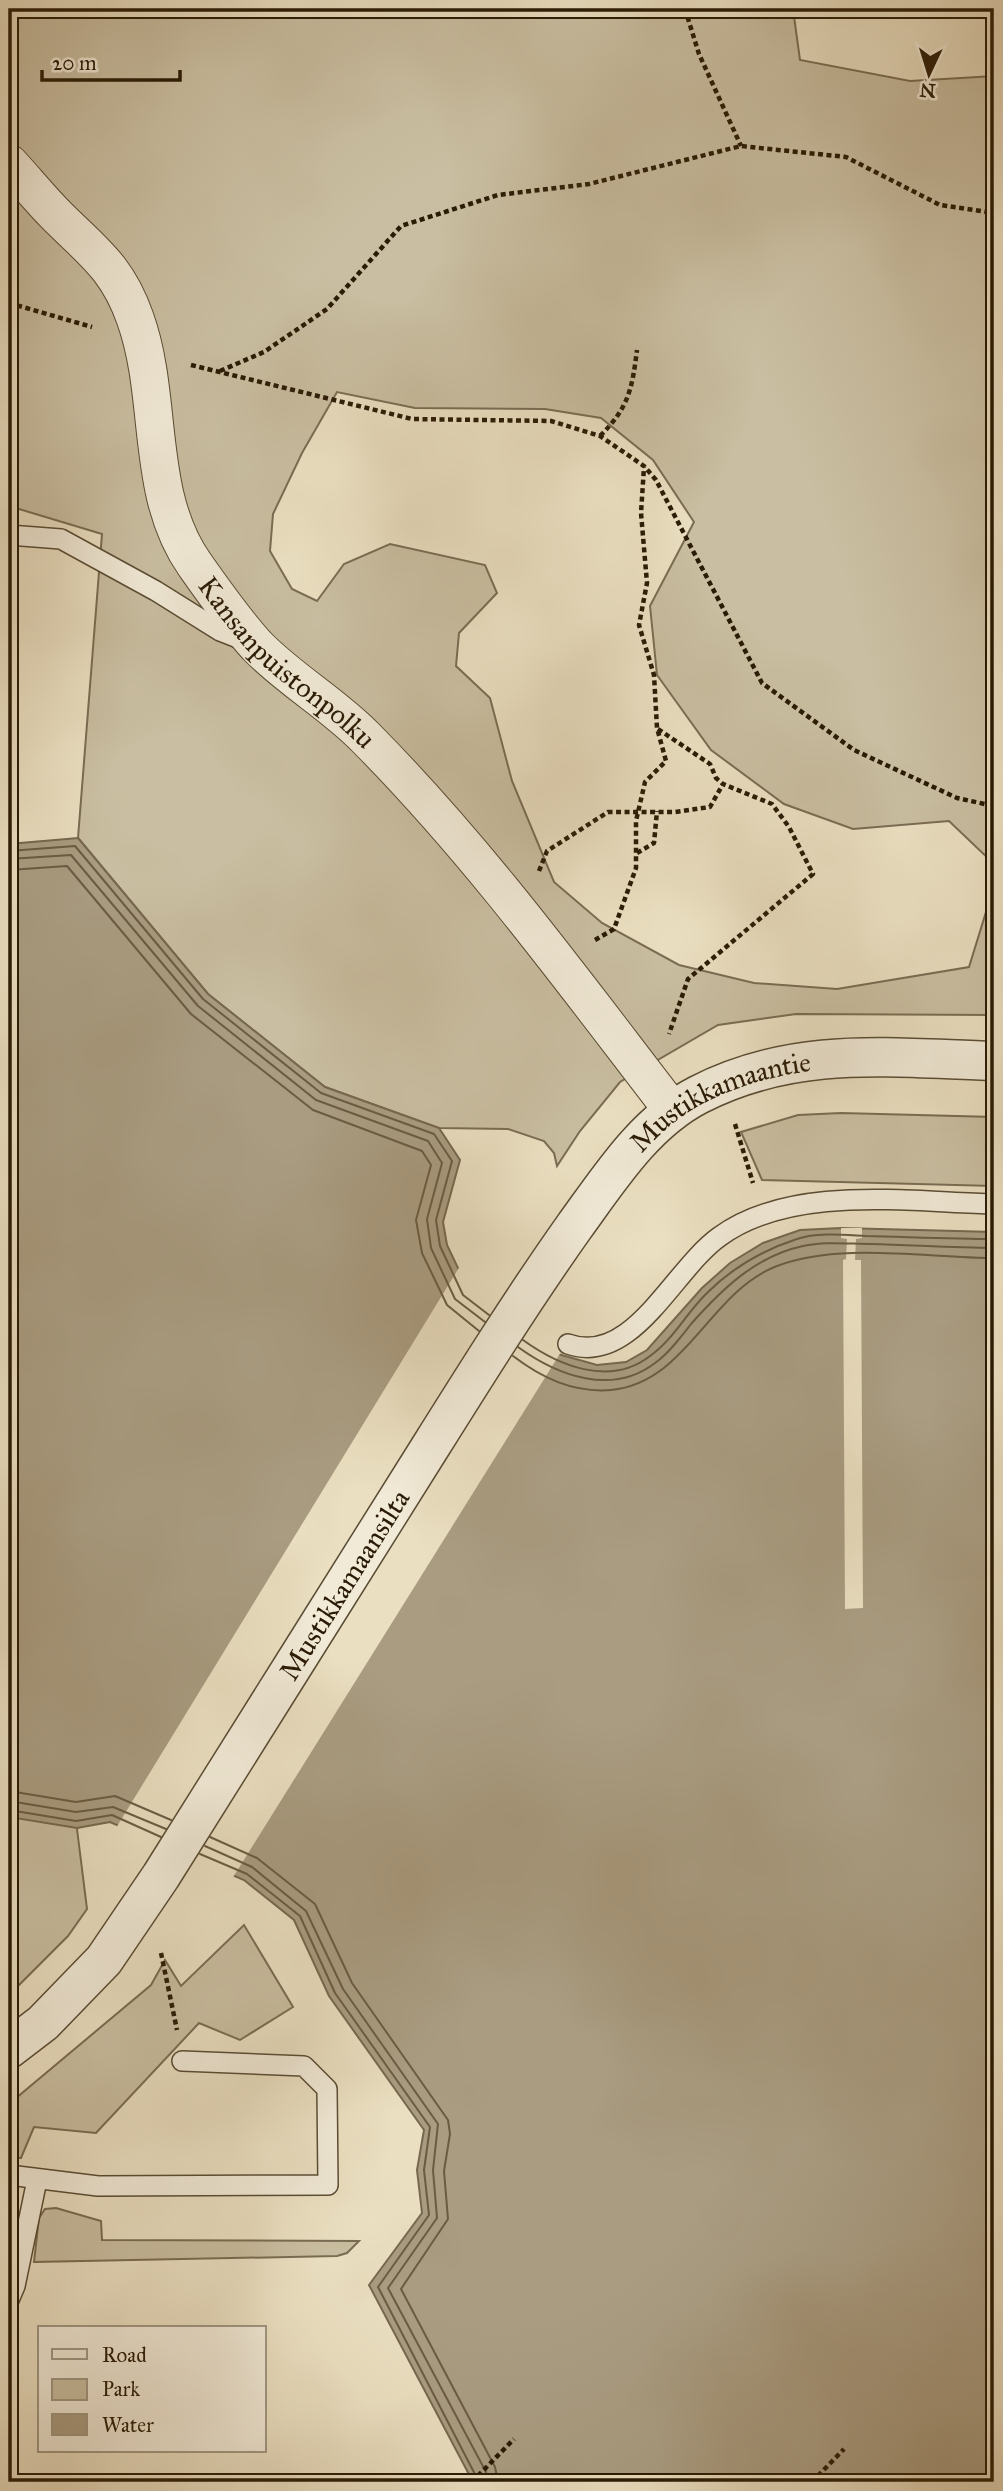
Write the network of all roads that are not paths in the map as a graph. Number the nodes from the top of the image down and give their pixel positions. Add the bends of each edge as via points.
1 (9, 163) edge
2 (9, 535) edge
3 (257, 645) junction
4 (994, 1060) edge
5 (673, 1111) junction
6 (994, 1204) edge
7 (526, 1294) joint
8 (568, 1344) dead end
9 (9, 2049) edge
10 (182, 2060) road end
11 (9, 2175) edge
12 (37, 2180) junction
13 (9, 2300) edge

1 - 3 street, Kansanpuistonpolku via 57,216 101,255 120,285 142,346 173,528
2 - 3 lane via 61,539 220,631
3 - 5 street, Kansanpuistonpolku via 365,736 510,902
4 - 5 street, Mustikkamaantie via 829,1056 772,1066 729,1080
5 - 7 street, Mustikkamaantie via 612,1174
6 - 8 lane via 800,1204 755,1216 696,1257 617,1341 591,1350
7 - 9 street, Mustikkamaansilta via 104,1960 43,2023
10 - 12 lane via 304,2066 327,2089 328,2185 164,2187
11 - 12 lane
12 - 13 lane

